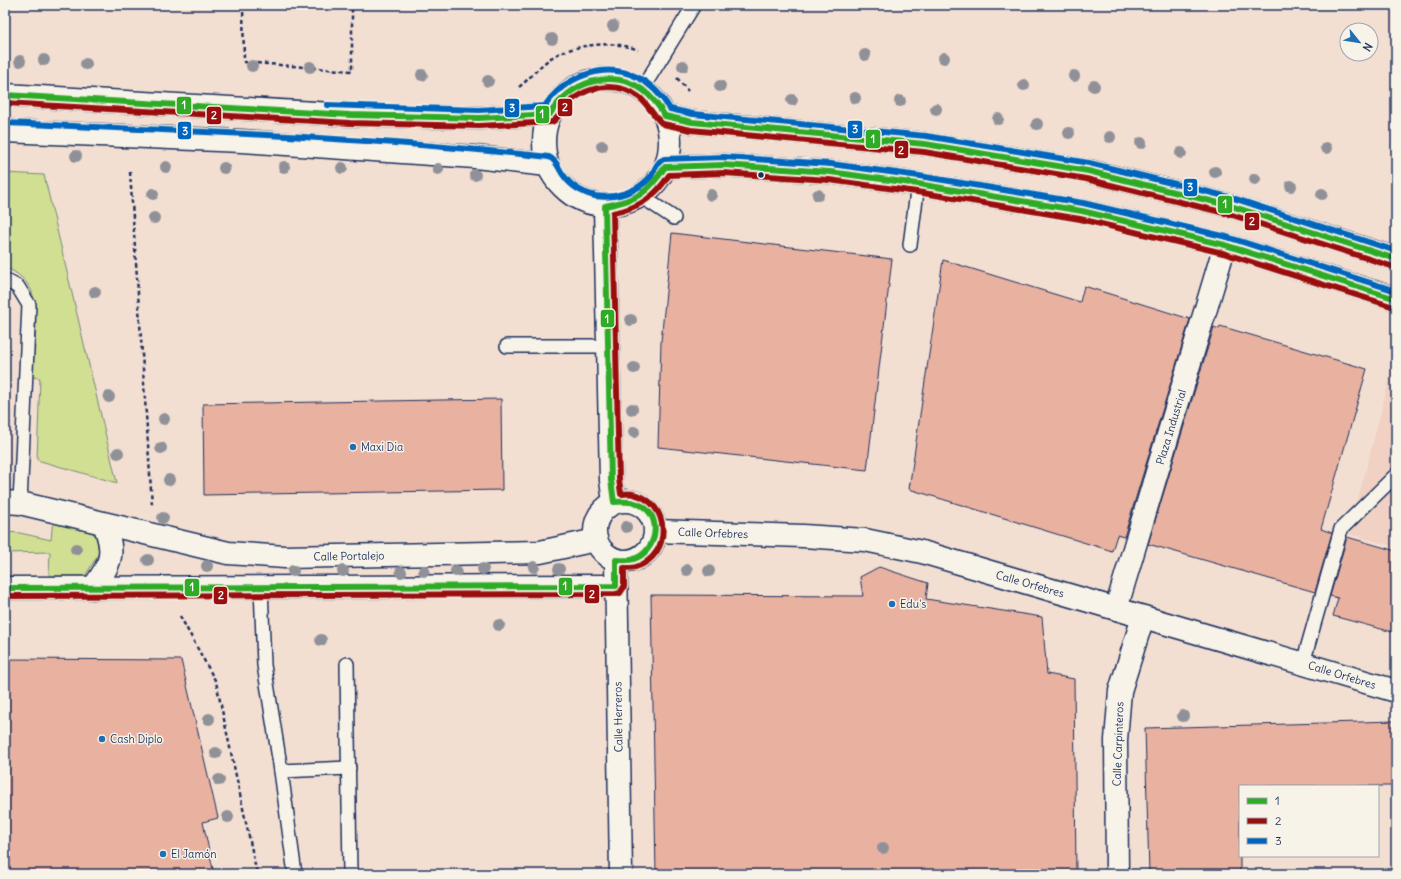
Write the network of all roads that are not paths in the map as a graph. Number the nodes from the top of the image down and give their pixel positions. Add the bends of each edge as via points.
1 (694, 5) edge
2 (642, 89) junction
3 (5, 95) edge
4 (550, 114) junction
5 (665, 116) junction
6 (5, 131) edge
7 (548, 165) junction
8 (665, 167) junction
9 (918, 184) junction
10 (641, 196) junction
11 (605, 206) junction
12 (674, 218) dead end
13 (910, 245) dead end
14 (1225, 245) junction
15 (1396, 259) edge
16 (5, 280) edge
17 (1396, 299) edge
18 (508, 346) dead end
19 (608, 346) junction
20 (1396, 475) edge
21 (12, 502) edge
22 (614, 502) junction
23 (104, 524) junction
24 (656, 531) junction
25 (596, 540) junction
26 (616, 560) junction
27 (616, 586) junction
28 (261, 587) junction
29 (5, 588) edge
30 (93, 588) junction
31 (1116, 609) junction
32 (1143, 617) junction
33 (1303, 663) junction
34 (346, 664) dead end
35 (1396, 691) edge
36 (349, 768) junction
37 (281, 771) junction
38 (295, 874) edge
39 (350, 874) edge
40 (621, 874) edge
41 (1117, 874) edge

1 - 2 lane
2 - 4 street via 620,80 591,81 574,88 560,99
2 - 5 street via 656,101
3 - 4 street via 350,115 479,118
4 - 7 street via 544,148
5 - 8 street via 670,134 670,151
5 - 15 street via 692,122 925,144 1088,171 1231,206
6 - 7 street via 242,141 475,157
7 - 11 street via 557,181 570,194 587,203
8 - 9 street via 723,165 830,172
8 - 10 street via 655,183
9 - 13 lane
9 - 14 street via 1082,211
10 - 11 street
10 - 12 lane
11 - 19 street
14 - 17 street
14 - 31 street, Plaza Industrial
16 - 21 lane via 18,286 29,305
18 - 19 lane
19 - 22 street via 611,480
20 - 33 lane via 1341,529
21 - 23 street, Calle Portalejo
22 - 24 street via 634,501 643,506 650,512
22 - 25 street via 600,513 594,531
23 - 25 street, Calle Portalejo via 228,554 285,557 540,552
23 - 30 street via 109,536 111,554 105,572
24 - 26 street via 650,549 643,556 626,562
24 - 31 street, Calle Orfebres via 865,540 922,552
25 - 26 street via 607,556
26 - 27 street, Calle Herreros
27 - 28 street
27 - 40 street, Calle Herreros
28 - 30 street
28 - 37 lane via 264,665
29 - 30 street
31 - 32 street, Calle Orfebres
32 - 33 street, Calle Orfebres
32 - 41 street, Calle Carpinteros via 1120,691 1116,740
33 - 35 street, Calle Orfebres
34 - 36 lane
36 - 37 lane
36 - 39 lane
37 - 38 lane

